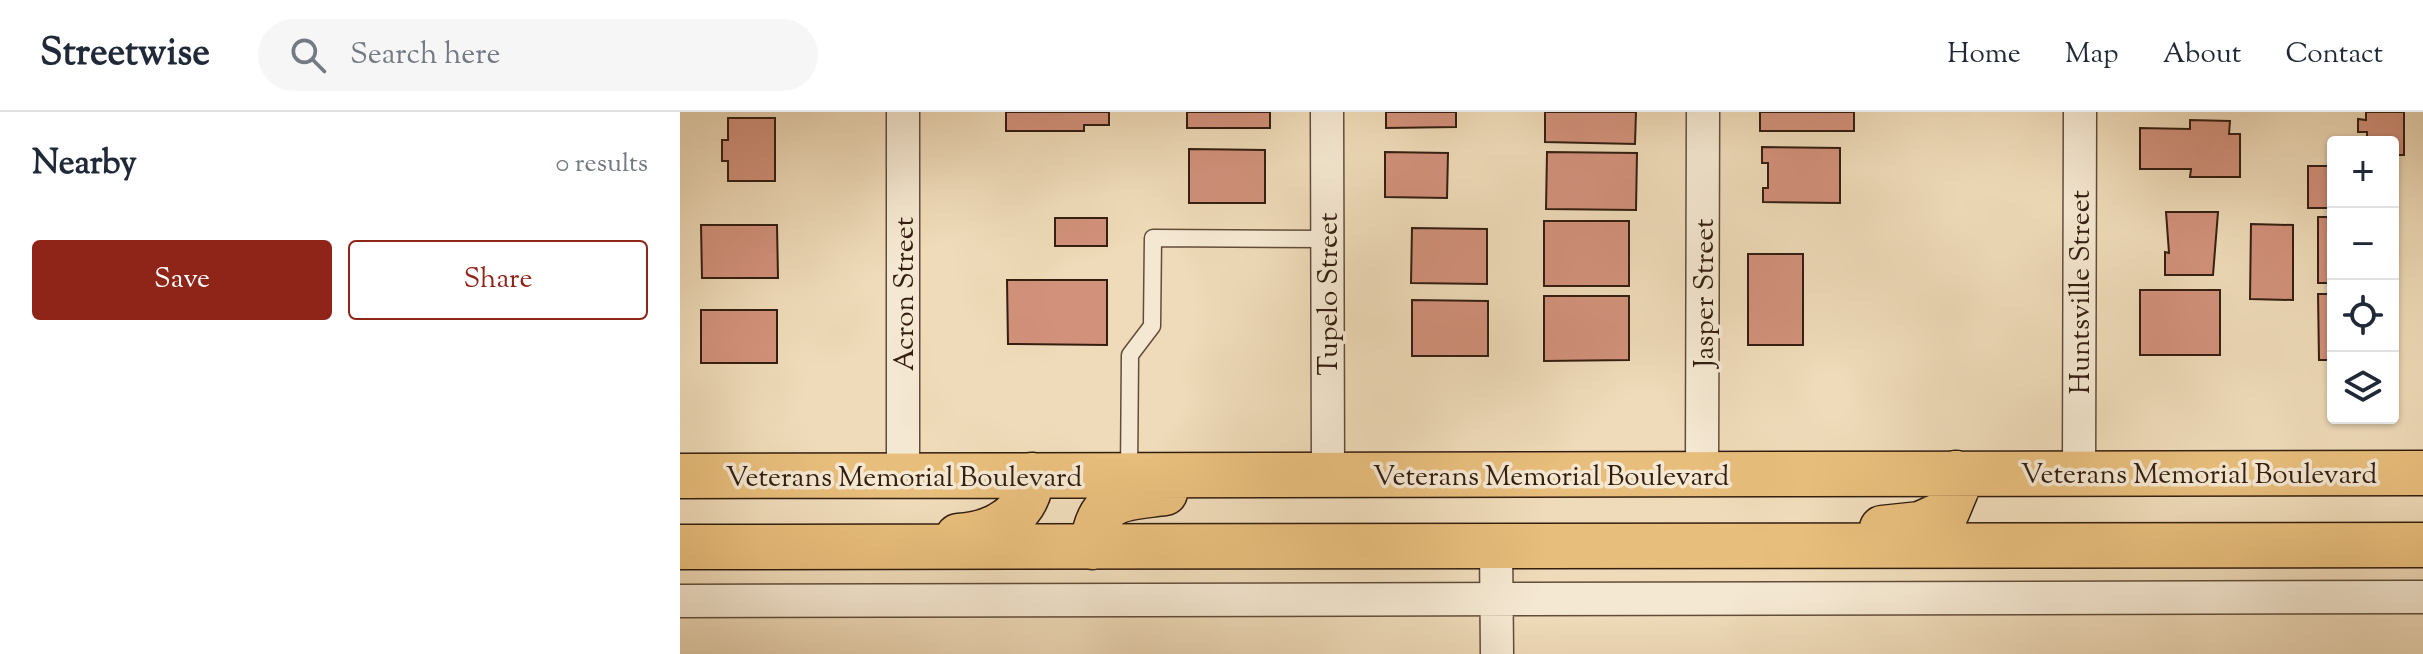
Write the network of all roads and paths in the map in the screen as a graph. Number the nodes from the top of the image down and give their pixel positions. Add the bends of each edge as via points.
1 (903, 112) edge
2 (1327, 112) edge
3 (1703, 112) edge
4 (2080, 112) edge
5 (1327, 239) junction
6 (1702, 473) junction
7 (1956, 473) junction
8 (2079, 473) junction
9 (2423, 473) edge
10 (903, 475) junction
11 (1032, 475) junction
12 (1129, 475) junction
13 (680, 476) edge
14 (1270, 476) junction
15 (1328, 476) junction
16 (2423, 545) edge
17 (1680, 546) junction
18 (680, 547) edge
19 (800, 547) junction
20 (1092, 547) junction
21 (1496, 547) junction
22 (2423, 597) edge
23 (1496, 600) junction
24 (680, 601) edge
25 (1497, 654) edge

1 - 10 street, Acron Street
2 - 5 street, Tupelo Street
3 - 6 street, Jasper Street
4 - 8 street, Huntsville Street
5 - 12 lane via 1153,238 1152,326 1130,355
5 - 15 street, Tupelo Street
6 - 7 main road, Veterans Memorial Boulevard
6 - 15 main road, Veterans Memorial Boulevard
7 - 8 main road, Veterans Memorial Boulevard
7 - 17 main road via 1957,488 1947,512 1920,524
8 - 9 main road, Veterans Memorial Boulevard
10 - 11 main road, Veterans Memorial Boulevard
10 - 13 main road, Veterans Memorial Boulevard
11 - 12 main road, Veterans Memorial Boulevard
11 - 19 main road via 1017,514 1006,524 964,536
12 - 14 main road, Veterans Memorial Boulevard
14 - 15 main road, Veterans Memorial Boulevard
14 - 20 main road via 1121,498 1095,523
16 - 17 main road
17 - 21 main road
18 - 19 main road
19 - 20 main road
20 - 21 main road
21 - 23 street
22 - 23 street
23 - 24 street
23 - 25 street

